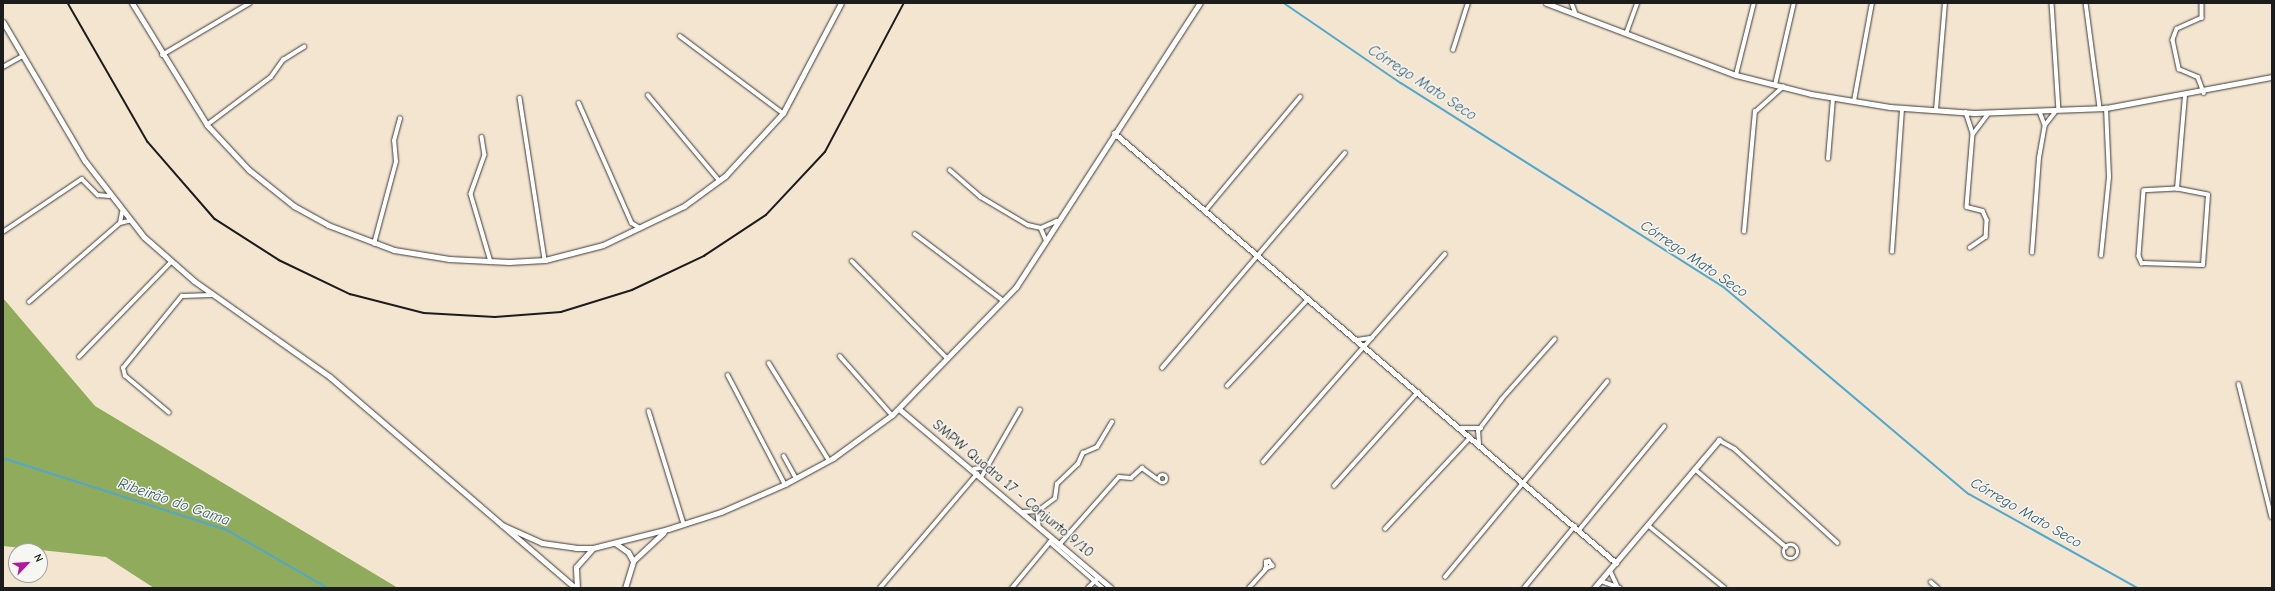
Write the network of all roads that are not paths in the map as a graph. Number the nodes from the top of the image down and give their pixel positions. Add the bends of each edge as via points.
1 (132, 3) edge
2 (250, 3) edge
3 (841, 3) edge
4 (1200, 3) edge
5 (1468, 3) edge
6 (1546, 3) edge
7 (1572, 3) edge
8 (1637, 3) edge
9 (1754, 3) edge
10 (1794, 3) edge
11 (1872, 3) edge
12 (1945, 3) edge
13 (2052, 3) edge
14 (2086, 3) edge
15 (2202, 3) edge
16 (1576, 15) junction
17 (3, 22) edge
18 (1626, 35) junction
19 (680, 36) dead end
20 (304, 47) dead end
21 (1454, 50) dead end
22 (162, 55) junction
23 (23, 56) junction
24 (3, 67) edge
25 (1736, 75) junction
26 (2272, 77) edge
27 (1775, 85) junction
28 (1783, 87) junction
29 (2204, 93) junction
30 (648, 94) dead end
31 (2185, 96) junction
32 (1300, 97) dead end
33 (520, 98) dead end
34 (1834, 98) junction
35 (1854, 101) junction
36 (579, 103) dead end
37 (1902, 108) junction
38 (2100, 108) junction
39 (2106, 108) junction
40 (1936, 110) junction
41 (1966, 112) junction
42 (1990, 112) junction
43 (2040, 112) junction
44 (2057, 112) junction
45 (782, 113) junction
46 (400, 119) dead end
47 (207, 125) junction
48 (2045, 125) junction
49 (1114, 133) junction
50 (1973, 134) junction
51 (482, 137) dead end
52 (1345, 153) dead end
53 (1828, 159) dead end
54 (950, 170) dead end
55 (718, 180) junction
56 (2177, 190) junction
57 (109, 196) junction
58 (1206, 210) junction
59 (122, 213) junction
60 (129, 221) junction
61 (1057, 221) junction
62 (120, 223) junction
63 (632, 223) junction
64 (1041, 228) junction
65 (640, 229) junction
66 (3, 232) edge
67 (1744, 232) dead end
68 (630, 233) junction
69 (914, 234) dead end
70 (1046, 240) junction
71 (374, 244) junction
72 (1970, 248) dead end
73 (1892, 252) dead end
74 (2032, 253) dead end
75 (1446, 254) dead end
76 (1258, 255) junction
77 (2101, 256) dead end
78 (545, 260) junction
79 (852, 261) dead end
80 (171, 262) junction
81 (491, 262) junction
82 (214, 295) junction
83 (1308, 299) junction
84 (29, 302) dead end
85 (1005, 302) junction
86 (1375, 336) junction
87 (1555, 339) dead end
88 (1356, 340) junction
89 (1364, 348) junction
90 (840, 356) dead end
91 (79, 357) dead end
92 (949, 360) junction
93 (769, 363) dead end
94 (1162, 368) dead end
95 (728, 375) dead end
96 (1607, 382) dead end
97 (2239, 384) dead end
98 (1227, 386) dead end
99 (1418, 392) junction
100 (900, 409) junction
101 (1020, 410) dead end
102 (649, 411) dead end
103 (169, 413) dead end
104 (892, 415) junction
105 (1112, 422) dead end
106 (1664, 427) dead end
107 (1460, 428) junction
108 (1481, 428) junction
109 (1471, 437) junction
110 (1719, 440) joint
111 (1479, 444) junction
112 (784, 456) dead end
113 (829, 460) junction
114 (1263, 462) dead end
115 (984, 467) junction
116 (1695, 469) junction
117 (978, 473) junction
118 (796, 478) junction
119 (1157, 479) dead end
120 (1524, 482) junction
121 (785, 484) junction
122 (1334, 486) dead end
123 (1038, 511) junction
124 (1023, 512) junction
125 (2272, 518) edge
126 (684, 524) junction
127 (502, 525) junction
128 (1648, 525) junction
129 (1039, 526) junction
130 (1577, 528) junction
131 (668, 529) junction
132 (1385, 529) dead end
133 (1066, 539) junction
134 (1052, 540) junction
135 (1838, 542) dead end
136 (615, 543) junction
137 (1060, 544) junction
138 (1786, 547) junction
139 (593, 548) junction
140 (1066, 549) junction
141 (633, 562) junction
142 (1616, 563) junction
143 (1266, 569) dead end
144 (1610, 570) junction
145 (1445, 577) dead end
146 (1097, 579) junction
147 (1601, 581) junction
148 (1931, 582) dead end
149 (1619, 587) edge
150 (576, 588) edge
151 (625, 588) edge
152 (880, 588) edge
153 (1012, 588) edge
154 (1088, 588) edge
155 (1103, 588) edge
156 (1111, 588) edge
157 (1249, 588) edge
158 (1524, 588) edge
159 (1594, 588) edge
160 (1725, 588) edge
161 (1938, 588) edge

1 - 22 street
2 - 22 street
3 - 45 street
4 - 49 street
5 - 21 street
6 - 16 street
7 - 16 street
8 - 18 street
9 - 25 street
10 - 27 street
11 - 35 street
12 - 40 street
13 - 44 street
14 - 38 street
15 - 29 street via 2202,18 2177,29 2173,40 2179,69 2198,77
16 - 18 street
17 - 23 street
18 - 25 street
19 - 45 street
20 - 47 street via 283,60 271,77
22 - 47 street
23 - 24 street
23 - 57 street
25 - 27 street
26 - 29 street
27 - 28 street
28 - 34 street
28 - 67 street via 1755,112
29 - 31 street
30 - 55 street
31 - 39 street
31 - 56 street
32 - 58 street
33 - 78 street
34 - 35 street
34 - 53 street
35 - 37 street
36 - 63 street
37 - 40 street
37 - 73 street
38 - 39 street
38 - 44 street
39 - 77 street via 2109,177
40 - 41 street
41 - 42 street
41 - 50 street
42 - 43 street
42 - 50 street
43 - 44 street
43 - 48 street
44 - 48 street
45 - 55 street via 755,146
46 - 71 street via 394,141 396,162
47 - 71 street via 249,170 294,206 328,226
48 - 74 street via 2039,158
49 - 58 street
49 - 61 street
50 - 72 street via 1967,207 1983,211 1987,220 1986,237
51 - 81 street via 485,155 471,194
52 - 76 street
54 - 64 street via 1003,212
55 - 65 street via 684,206
56 - 56 street via 2208,195 2203,265 2142,263 2139,256 2145,190
57 - 59 street
57 - 66 street via 98,195 82,179
58 - 76 street
59 - 60 street
59 - 62 street
60 - 62 street
60 - 80 street
61 - 64 street
61 - 70 street
62 - 84 street
63 - 65 street
63 - 68 street
64 - 70 street
65 - 68 street
68 - 78 street via 602,245
69 - 85 street
70 - 85 street
71 - 81 street via 413,254
75 - 86 street
76 - 83 street
76 - 94 street
78 - 81 street
79 - 92 street
80 - 82 street
80 - 91 street
82 - 103 street via 182,296 123,368 125,376
82 - 127 street via 330,377
83 - 88 street
83 - 98 street
85 - 92 street
86 - 88 street
86 - 89 street
87 - 108 street via 1505,395
88 - 89 street
89 - 99 street
89 - 114 street
90 - 104 street
92 - 100 street
93 - 113 street
95 - 121 street
96 - 120 street
97 - 125 street
99 - 107 street
99 - 122 street
100 - 104 street
100 - 117 street, SMPW Quadra 17 - Conjunto 9/10
101 - 115 street
102 - 126 street
104 - 113 street
105 - 123 street via 1097,447 1083,453 1078,464 1057,484 1055,498
106 - 130 street
107 - 108 street
107 - 109 street
108 - 111 street
109 - 111 street
109 - 132 street
110 - 116 street
110 - 135 street via 1735,449
111 - 120 street
112 - 118 street
113 - 118 street
115 - 117 street
115 - 117 street
116 - 128 street
116 - 138 street
117 - 124 street, SMPW Quadra 17 - Conjunto 9/10
117 - 152 street
118 - 121 street
119 - 133 street via 1142,468 1131,478 1119,477
120 - 130 street
120 - 145 street
121 - 126 street via 721,512
123 - 124 street
123 - 129 street
124 - 129 street, SMPW Quadra 17 - Conjunto 9/10
126 - 131 street
127 - 139 street via 542,543
127 - 150 street
128 - 142 street
128 - 160 street
129 - 134 street, SMPW Quadra 17 - Conjunto 9/10
130 - 142 street
130 - 158 street
131 - 136 street
131 - 141 street
133 - 137 street
133 - 140 street
134 - 137 street, SMPW Quadra 17 - Conjunto 9/10
134 - 146 street
134 - 153 street
136 - 139 street
136 - 141 street via 628,552
137 - 140 street, SMPW Quadra 17 - Conjunto 9/10
138 - 138 street via 1786,557 1797,557 1796,546
139 - 150 street via 576,567
140 - 146 street, SMPW Quadra 17 - Conjunto 9/10
141 - 151 street
142 - 144 street
143 - 157 street
144 - 147 street
144 - 149 street
146 - 154 street
146 - 155 street
146 - 156 street, SMPW Quadra 17 - Conjunto 9/10
147 - 149 street
147 - 159 street
148 - 161 street

